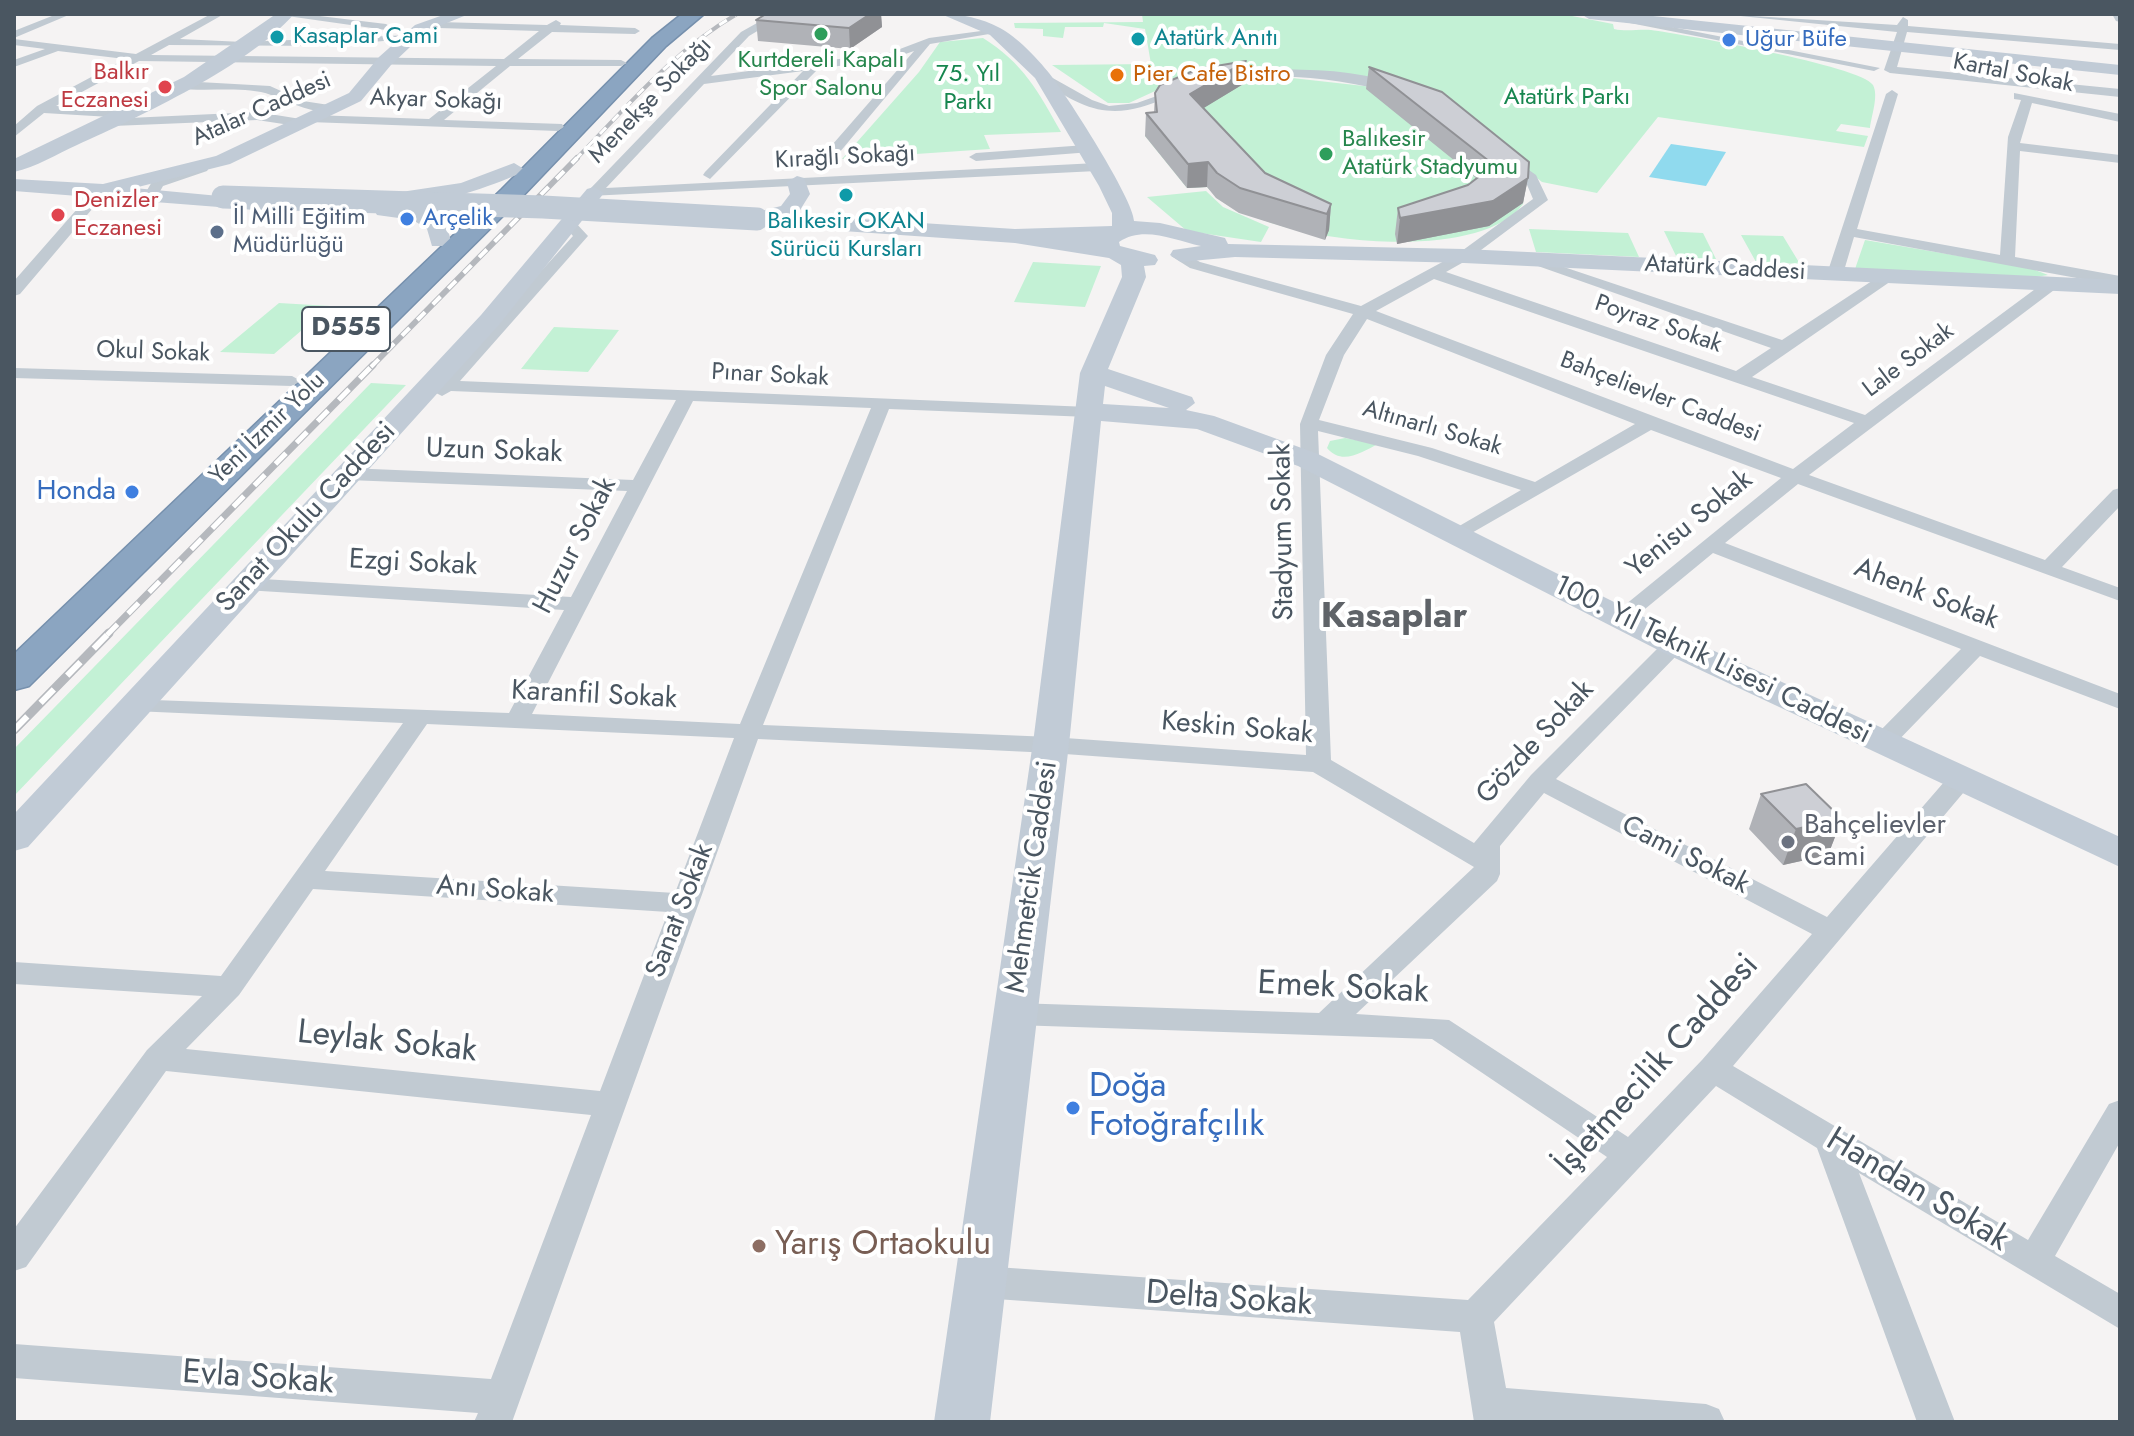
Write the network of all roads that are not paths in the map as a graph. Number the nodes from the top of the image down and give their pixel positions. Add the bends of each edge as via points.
1 (66, 14) edge
2 (219, 14) edge
3 (377, 14) edge
4 (461, 14) edge
5 (567, 14) edge
6 (677, 14) edge
7 (694, 14) edge
8 (781, 14) edge
9 (949, 14) edge
10 (980, 14) edge
11 (1589, 14) edge
12 (1726, 14) edge
13 (1903, 14) edge
14 (286, 15) edge
15 (2012, 22) dead end
16 (352, 25) junction
17 (439, 25) junction
18 (551, 28) junction
19 (1903, 29) junction
20 (2105, 29) dead end
21 (2120, 30) edge
22 (635, 31) dead end
23 (996, 32) junction
24 (416, 33) junction
25 (14, 35) edge
26 (2020, 39) junction
27 (929, 41) junction
28 (14, 42) edge
29 (169, 42) junction
30 (329, 43) junction
31 (246, 44) junction
32 (59, 47) junction
33 (2120, 47) edge
34 (1899, 48) junction
35 (141, 58) junction
36 (223, 61) junction
37 (323, 61) junction
38 (385, 61) junction
39 (2028, 61) junction
40 (510, 62) junction
41 (621, 63) junction
42 (14, 64) edge
43 (814, 66) junction
44 (2120, 70) edge
45 (1895, 74) junction
46 (1042, 75) junction
47 (1876, 79) junction
48 (703, 81) junction
49 (181, 85) junction
50 (1412, 95) edge
51 (2120, 95) edge
52 (2028, 98) junction
53 (336, 107) junction
54 (41, 109) junction
55 (120, 118) junction
56 (2120, 118) edge
57 (308, 121) junction
58 (432, 123) junction
59 (17, 127) edge
60 (558, 127) junction
61 (2013, 146) junction
62 (1495, 149) edge
63 (960, 158) dead end
64 (1092, 158) junction
65 (2120, 159) edge
66 (929, 160) dead end
67 (212, 163) junction
68 (14, 166) edge
69 (819, 168) junction
70 (514, 169) junction
71 (710, 175) junction
72 (797, 182) junction
73 (14, 185) edge
74 (599, 188) junction
75 (14, 192) edge
76 (100, 193) junction
77 (1112, 193) junction
78 (143, 194) junction
79 (398, 205) junction
80 (757, 219) junction
81 (1851, 232) junction
82 (1015, 236) junction
83 (1047, 237) junction
84 (440, 241) junction
85 (1121, 243) junction
86 (1178, 247) junction
87 (1464, 256) junction
88 (2007, 258) junction
89 (1526, 259) junction
90 (1433, 273) junction
91 (1835, 274) junction
92 (1889, 276) junction
93 (2052, 284) junction
94 (2120, 284) edge
95 (14, 291) edge
96 (1363, 312) junction
97 (1108, 333) junction
98 (1785, 347) junction
99 (14, 373) edge
100 (1738, 378) junction
101 (304, 381) junction
102 (439, 386) junction
103 (1091, 393) junction
104 (687, 396) junction
105 (881, 406) junction
106 (1867, 422) junction
107 (1650, 423) junction
108 (1309, 424) junction
109 (1308, 460) junction
110 (348, 474) junction
111 (1795, 476) junction
112 (638, 486) junction
113 (1538, 489) junction
114 (2120, 494) edge
115 (1456, 536) junction
116 (1710, 545) junction
117 (2048, 569) junction
118 (245, 584) junction
119 (2120, 595) edge
120 (577, 604) junction
121 (1620, 618) junction
122 (14, 643) edge
123 (1674, 645) junction
124 (1976, 647) junction
125 (14, 677) edge
126 (2120, 702) edge
127 (134, 704) junction
128 (420, 717) junction
129 (516, 722) junction
130 (748, 733) junction
131 (1881, 744) junction
132 (1051, 745) junction
133 (1319, 764) junction
134 (1960, 780) junction
135 (1540, 781) junction
136 (14, 838) edge
137 (2120, 853) edge
138 (1487, 863) junction
139 (306, 879) junction
140 (684, 903) junction
141 (1830, 931) junction
142 (14, 973) edge
143 (229, 987) junction
144 (1015, 1014) junction
145 (1326, 1024) junction
146 (158, 1058) junction
147 (1713, 1069) junction
148 (608, 1104) junction
149 (2120, 1113) edge
150 (1830, 1139) junction
151 (1631, 1156) junction
152 (14, 1256) edge
153 (2034, 1261) junction
154 (982, 1282) junction
155 (2120, 1313) edge
156 (1475, 1317) junction
157 (14, 1361) edge
158 (498, 1409) edge
159 (1492, 1413) edge
160 (962, 1422) edge
161 (1706, 1422) edge
162 (1936, 1422) edge

1 - 25 street
2 - 29 street
3 - 16 street
4 - 17 main road
5 - 18 street
6 - 41 highway, Yeni İzmir Yolu / D555
7 - 101 highway, Yeni İzmir Yolu / D555 via 659,42 511,194
8 - 48 street, Menekşe Sokağı via 745,34
9 - 23 main road
10 - 23 main road
11 - 34 main road
11 - 47 street via 1826,62
12 - 19 street
13 - 19 street
14 - 16 street
14 - 31 main road
15 - 26 street
16 - 24 street
17 - 18 street
17 - 24 main road
18 - 22 street
18 - 40 street
19 - 26 street
19 - 34 street
20 - 21 street
23 - 27 street
23 - 46 main road
24 - 30 street
24 - 38 main road, Atalar Caddesi
26 - 33 street
26 - 39 street
27 - 43 street via 894,55
27 - 69 street
28 - 32 street
29 - 31 street
29 - 35 street
30 - 31 street
30 - 37 street
31 - 36 main road
32 - 35 street
32 - 42 street
34 - 39 main road
34 - 45 street
35 - 36 street
35 - 54 street
36 - 37 street
36 - 49 main road
37 - 38 street
38 - 40 street
38 - 53 main road, Atalar Caddesi via 355,97
39 - 44 main road
40 - 41 street
40 - 58 street
41 - 60 highway, Yeni İzmir Yolu / D555
43 - 48 street
43 - 71 street
45 - 47 street
45 - 47 street via 1905,87
45 - 51 street
45 - 52 street, Kartal Sokak
46 - 50 street via 1095,106 1143,107 1193,85 1257,75 1338,78
46 - 64 main road
47 - 81 street
48 - 74 street, Menekşe Sokağı
49 - 53 street via 270,90 301,104
49 - 55 main road
52 - 56 street, Kartal Sokak
52 - 61 street
53 - 57 main road, Atalar Caddesi
54 - 55 street, Akyar Sokağı
54 - 59 street
55 - 57 street, Akyar Sokağı via 257,116
55 - 68 main road
57 - 58 street, Akyar Sokağı
57 - 67 main road, Atalar Caddesi
58 - 60 street, Akyar Sokağı
60 - 70 highway, Yeni İzmir Yolu / D555
61 - 65 street
61 - 88 street
62 - 87 street via 1531,178 1541,200
63 - 64 street
64 - 72 street, Kırağlı Sokağı
64 - 77 main road
66 - 69 street, Kırağlı Sokağı
67 - 76 main road, Atalar Caddesi
67 - 78 street
69 - 71 street, Kırağlı Sokağı
70 - 79 main road via 465,189
70 - 84 highway, Yeni İzmir Yolu / D555
71 - 74 street, Kırağlı Sokağı
72 - 74 street, Kırağlı Sokağı
72 - 80 main road via 800,194 789,211
73 - 76 main road
74 - 102 main road, Sanat Okulu Caddesi
75 - 76 main road
76 - 78 main road
76 - 95 street
77 - 83 main road via 1114,207 1098,221
77 - 85 main road via 1123,213
77 - 86 main road
78 - 79 main road via 215,203
78 - 80 main road, bridge
79 - 84 main road via 437,226
80 - 82 main road
81 - 88 street
81 - 91 street
82 - 83 main road
82 - 85 main road
83 - 85 main road
84 - 101 highway, Yeni İzmir Yolu / D555
85 - 86 main road
85 - 86 main road via 1151,260
85 - 97 main road via 1134,277
86 - 87 main road, Atatürk Caddesi
86 - 96 street, Bahçelievler Caddesi via 1195,265
86 - 97 main road via 1134,294
87 - 89 main road, Atatürk Caddesi
87 - 90 street
88 - 94 street
89 - 91 main road, Atatürk Caddesi
89 - 98 street
90 - 96 street
90 - 100 street, Poyraz Sokak
91 - 92 main road, Atatürk Caddesi
92 - 93 main road, Atatürk Caddesi
92 - 98 street
93 - 94 main road, Atatürk Caddesi
93 - 106 street, Lale Sokak
96 - 107 street, Bahçelievler Caddesi
96 - 108 street, Stadyum Sokak via 1335,355
97 - 103 main road, Mehmetcik Caddesi
98 - 100 street
99 - 101 street, Okul Sokak
100 - 106 street, Poyraz Sokak
101 - 122 highway, Yeni İzmir Yolu / D555
101 - 125 highway, Yeni İzmir Yolu / D555
102 - 104 street, Pınar Sokak
102 - 110 main road, Sanat Okulu Caddesi
103 - 105 street, Pınar Sokak
103 - 109 main road, 100. Yıl Teknik Lisesi Caddesi via 1204,422
103 - 109 main road, 100. Yıl Teknik Lisesi Caddesi via 1294,441
103 - 132 main road, Mehmetcik Caddesi
104 - 105 street, Pınar Sokak
104 - 112 street, Huzur Sokak
105 - 130 street, Sanat Sokak
106 - 111 street, Lale Sokak
107 - 111 street, Bahçelievler Caddesi
107 - 113 street
108 - 109 street, Stadyum Sokak
108 - 113 street, Altınarlı Sokak via 1442,454
109 - 115 main road, 100. Yıl Teknik Lisesi Caddesi
109 - 133 street, Stadyum Sokak
110 - 112 street, Uzun Sokak
110 - 118 main road, Sanat Okulu Caddesi
111 - 116 street, Yenisu Sokak
111 - 117 street, Bahçelievler Caddesi
112 - 120 street, Huzur Sokak
113 - 115 street
114 - 117 street
115 - 121 main road, 100. Yıl Teknik Lisesi Caddesi
116 - 121 street, Yenisu Sokak
116 - 124 street, Ahenk Sokak
117 - 119 street, Bahçelievler Caddesi
118 - 120 street, Ezgi Sokak
118 - 127 main road, Sanat Okulu Caddesi
120 - 129 street, Huzur Sokak
121 - 123 main road, 100. Yıl Teknik Lisesi Caddesi
123 - 131 main road, 100. Yıl Teknik Lisesi Caddesi
123 - 135 street, Gözde Sokak
124 - 126 street, Ahenk Sokak
124 - 131 street
127 - 128 street, Karanfil Sokak
127 - 136 main road, Sanat Okulu Caddesi
128 - 129 street, Karanfil Sokak
128 - 139 street
129 - 130 street, Karanfil Sokak
130 - 132 street, Karanfil Sokak
130 - 140 street, Sanat Sokak
131 - 134 main road, 100. Yıl Teknik Lisesi Caddesi
132 - 133 street, Keskin Sokak
132 - 144 main road, Mehmetcik Caddesi
133 - 138 street, Keskin Sokak
134 - 137 main road, 100. Yıl Teknik Lisesi Caddesi
134 - 141 street, İşletmecilik Caddesi
135 - 138 street, Gözde Sokak via 1487,844
135 - 141 street, Cami Sokak
138 - 145 street, Gözde Sokak via 1487,874
139 - 140 street, Anı Sokak
139 - 143 street
140 - 148 street, Sanat Sokak
141 - 147 street, İşletmecilik Caddesi
142 - 143 street
143 - 146 street
144 - 145 street, Emek Sokak
144 - 154 main road, Mehmetcik Caddesi
145 - 151 street, Emek Sokak via 1438,1028
146 - 148 street, Leylak Sokak
146 - 152 street
147 - 150 street, Handan Sokak
147 - 151 street, İşletmecilik Caddesi
148 - 158 street, Sanat Sokak
149 - 153 street
150 - 153 street, Handan Sokak
150 - 162 street
151 - 156 street, İşletmecilik Caddesi
153 - 155 street, Handan Sokak
154 - 156 street, Delta Sokak
154 - 160 main road, Mehmetcik Caddesi
156 - 159 street
157 - 158 street, Evla Sokak
159 - 161 street

